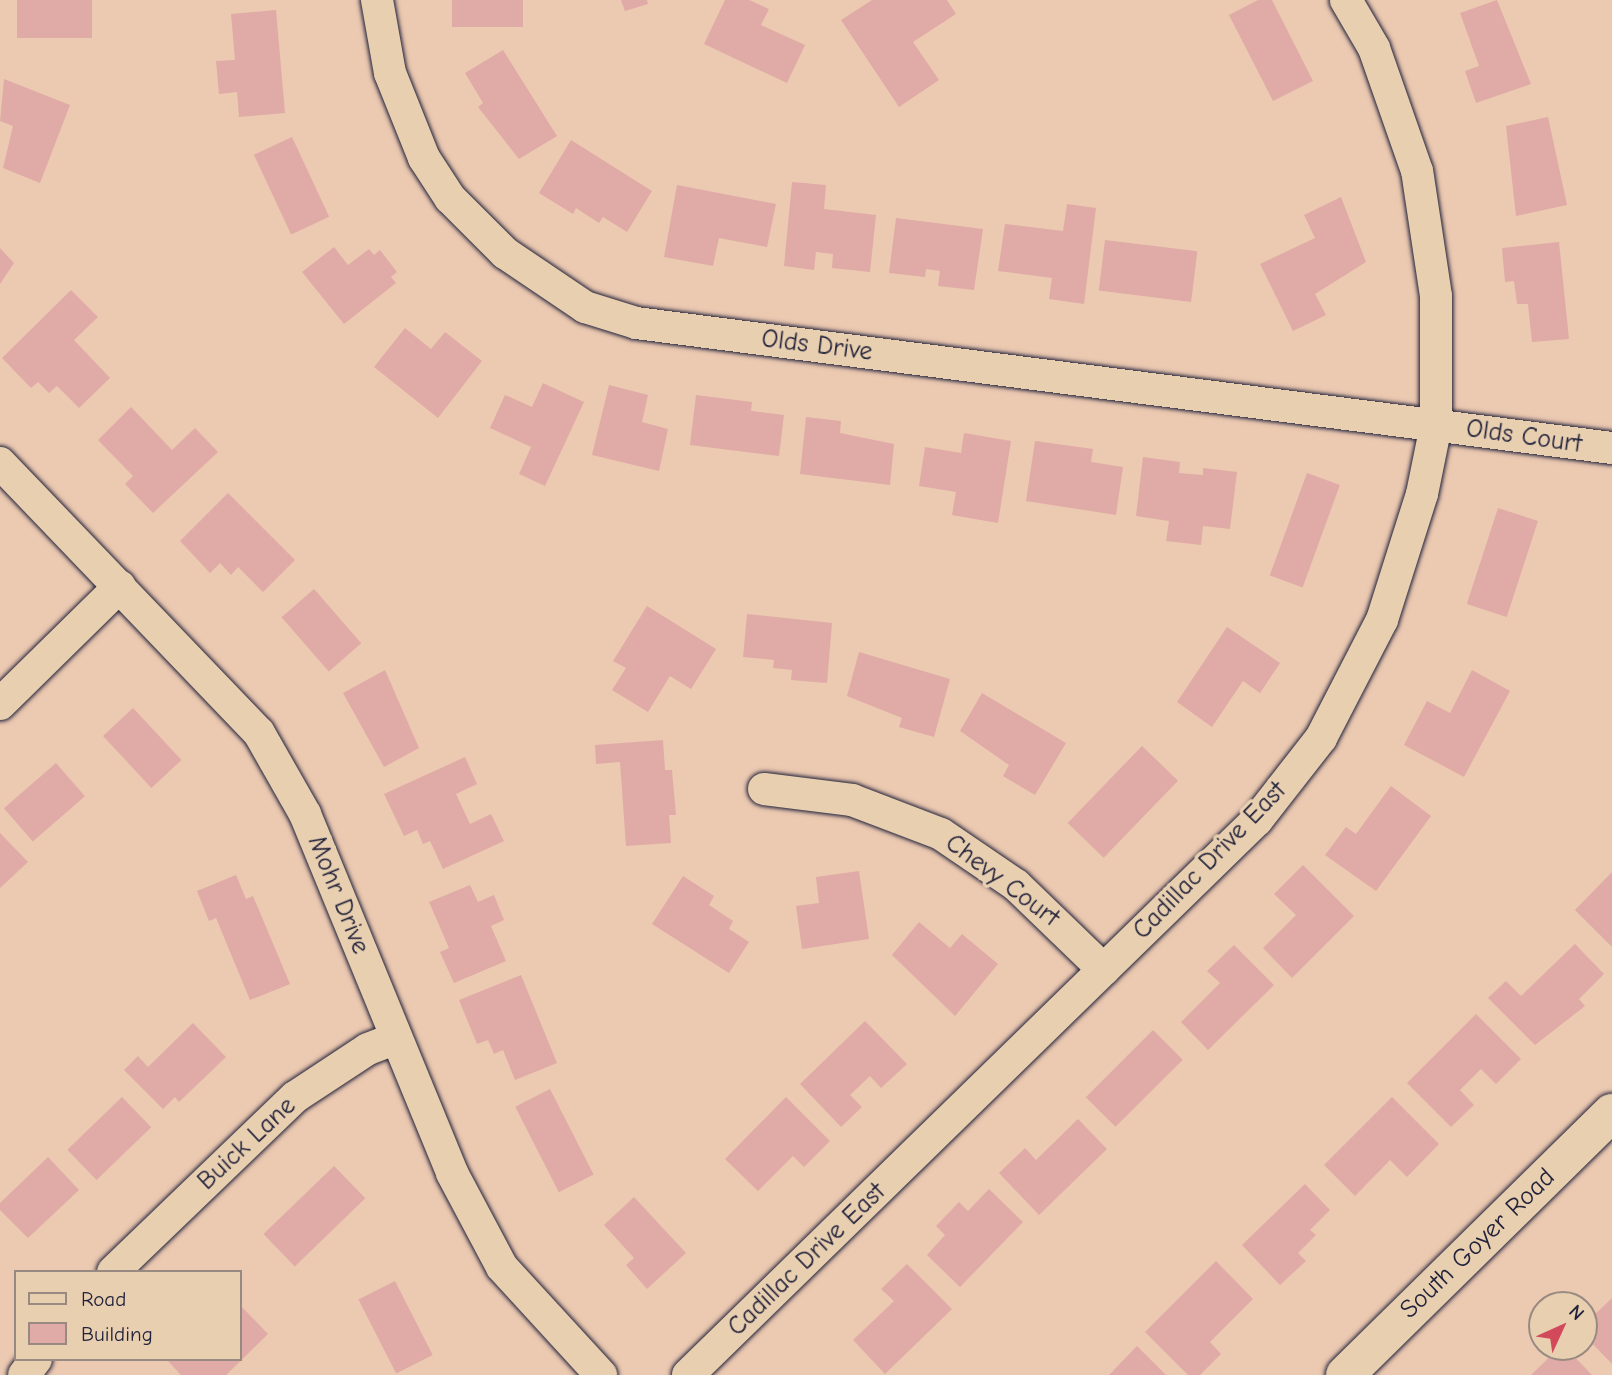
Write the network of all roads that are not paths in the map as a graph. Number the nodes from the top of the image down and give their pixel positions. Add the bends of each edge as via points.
1 (377, 0) edge
2 (1346, 0) edge
3 (1436, 425) junction
4 (1612, 448) edge
5 (0, 463) edge
6 (120, 586) junction
7 (0, 704) edge
8 (764, 789) dead end
9 (1104, 970) junction
10 (396, 1038) junction
11 (1612, 1114) edge
12 (115, 1270) edge
13 (601, 1375) edge
14 (688, 1375) edge
15 (1345, 1375) edge

1 - 3 street, Olds Drive via 390,73 424,158 450,198 505,253 585,307 636,323
2 - 3 street, Cadillac Drive East via 1374,48 1417,171 1436,296
3 - 4 street, Olds Court
3 - 9 street, Cadillac Drive East via 1422,494 1382,620 1321,738 1257,820
5 - 6 street, Mohr Drive
6 - 7 street
6 - 10 street, Mohr Drive via 259,733 305,814
8 - 9 street, Chevy Court via 852,800 941,834 1016,885
9 - 14 street, Cadillac Drive East
10 - 12 street, Buick Lane via 368,1049 295,1097
10 - 13 street, Mohr Drive via 452,1173 502,1267
11 - 15 street, South Goyer Road

